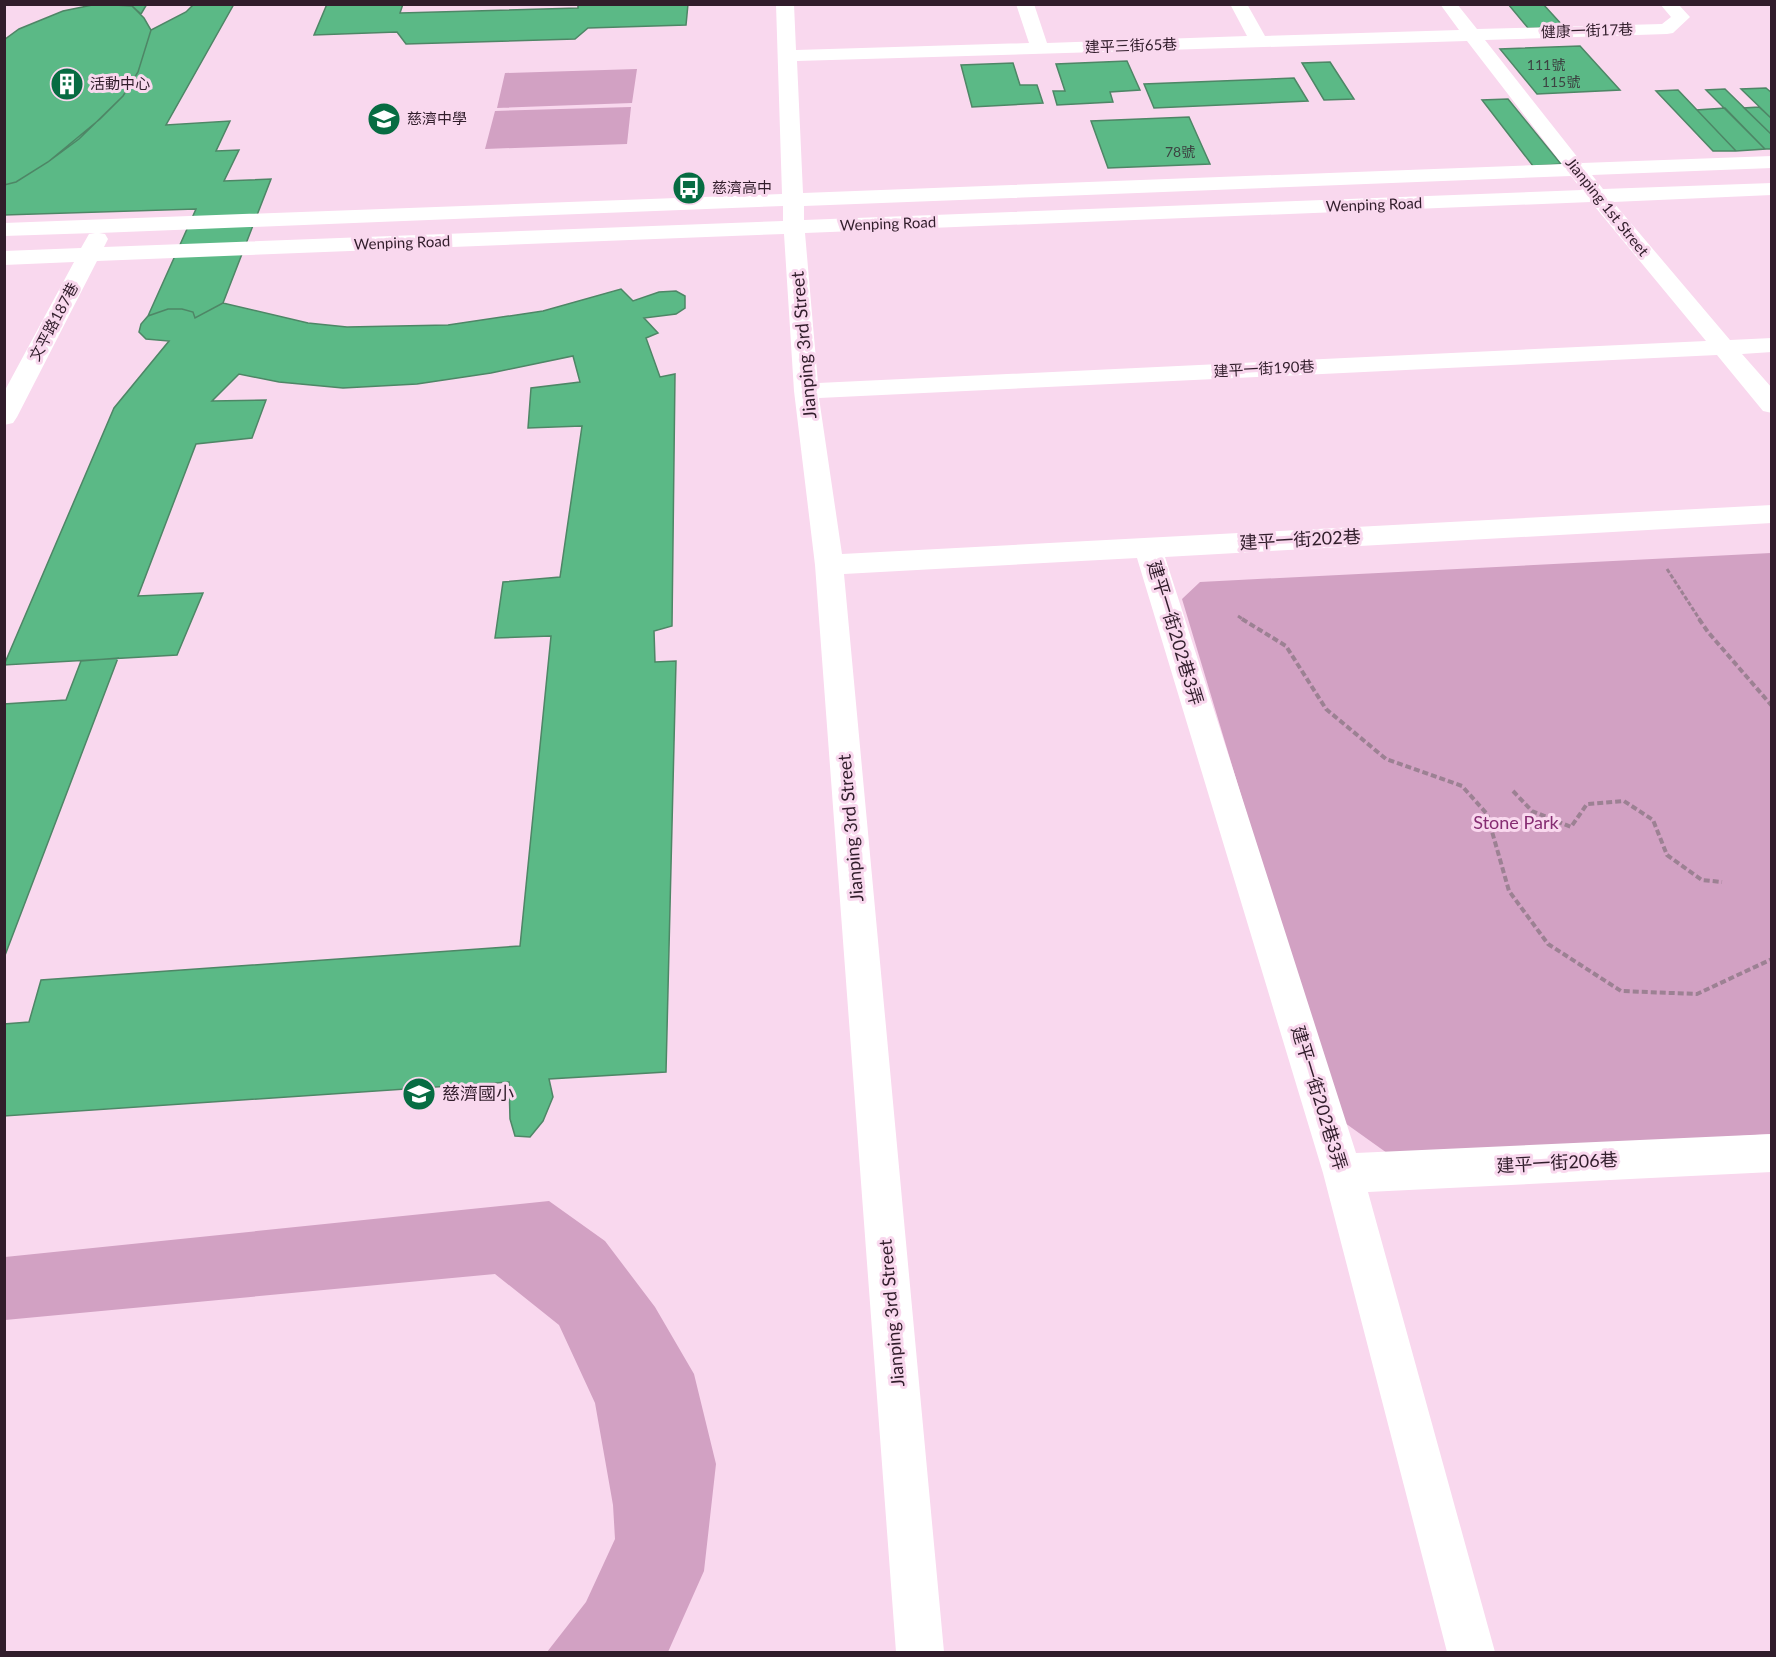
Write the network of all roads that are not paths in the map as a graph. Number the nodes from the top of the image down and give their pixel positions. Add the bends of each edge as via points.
1 (785, 4) edge
2 (1025, 4) edge
3 (1238, 4) edge
4 (1448, 4) edge
5 (1668, 4) edge
6 (1472, 35) junction
7 (1259, 42) junction
8 (1040, 49) junction
9 (789, 56) junction
10 (1772, 162) edge
11 (1577, 170) junction
12 (1772, 189) edge
13 (1597, 196) junction
14 (794, 214) junction
15 (103, 226) junction
16 (4, 230) edge
17 (89, 255) junction
18 (4, 258) edge
19 (1772, 345) edge
20 (1722, 346) junction
21 (806, 391) junction
22 (1772, 405) edge
23 (4, 417) edge
24 (1772, 514) edge
25 (1148, 548) junction
26 (829, 565) junction
27 (1772, 1153) edge
28 (1343, 1173) junction
29 (920, 1653) edge
30 (1471, 1653) edge

1 - 9 street, Jianping 3rd Street
2 - 8 street
3 - 7 street
4 - 6 street, Jianping 1st Street
5 - 6 street, 健康一街17巷 via 1680,16 1667,29
6 - 7 street, 建平三街65巷
6 - 11 street, Jianping 1st Street
7 - 8 street, 建平三街65巷
8 - 9 street, 建平三街65巷
9 - 14 street, Jianping 3rd Street
10 - 11 street, Wenping Road
11 - 13 street, Jianping 1st Street
11 - 14 street, Wenping Road
12 - 13 street, Wenping Road
13 - 14 street, Wenping Road
13 - 20 street, Jianping 1st Street
14 - 15 street, Wenping Road
14 - 17 street, Wenping Road
14 - 21 street, Jianping 3rd Street
15 - 16 street, Wenping Road
15 - 17 street, 文平路187巷
17 - 18 street, Wenping Road
17 - 23 street, 文平路187巷
19 - 20 street, 建平一街190巷
20 - 21 street, 建平一街190巷
20 - 22 street, Jianping 1st Street
21 - 26 street, Jianping 3rd Street
24 - 25 street, 建平一街202巷
25 - 26 street, 建平一街202巷
25 - 28 street, 建平一街202巷3弄
26 - 29 street, Jianping 3rd Street
27 - 28 street, 建平一街206巷
28 - 30 street, 建平一街202巷3弄

